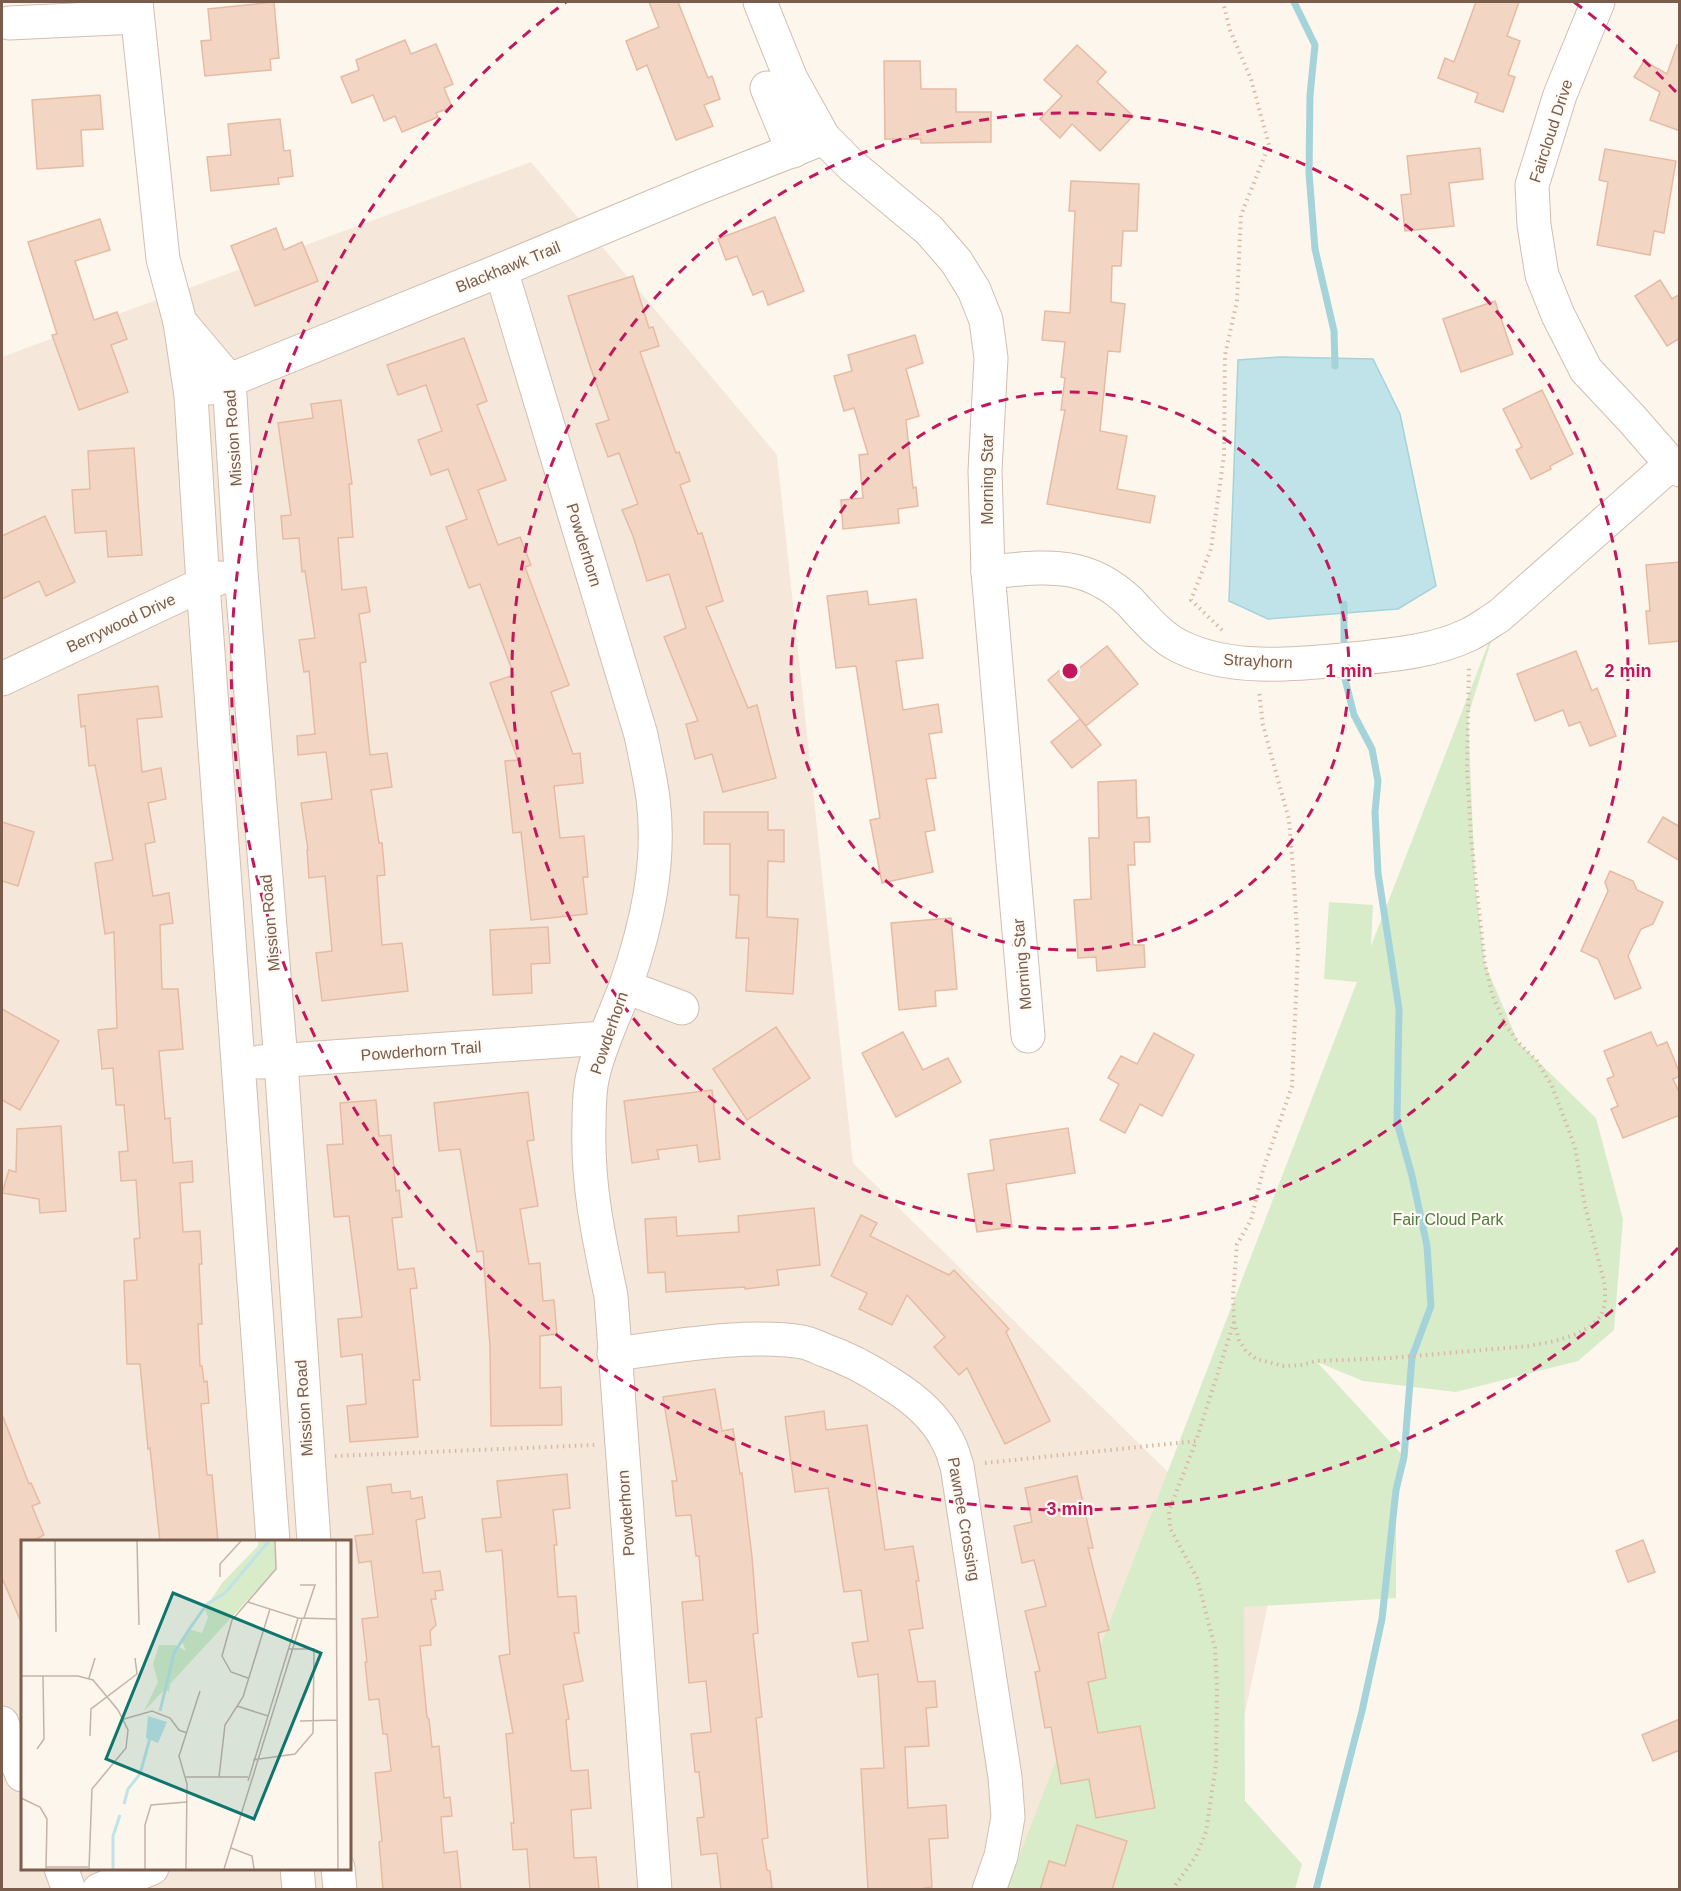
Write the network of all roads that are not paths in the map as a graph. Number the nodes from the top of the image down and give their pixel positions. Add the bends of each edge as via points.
1 (760, 2) edge
2 (1598, 2) edge
3 (137, 9) edge
4 (9, 23) dead end
5 (767, 88) dead end
6 (824, 138) junction
7 (793, 151) junction
8 (501, 270) junction
9 (180, 322) junction
10 (229, 380) junction
11 (192, 396) junction
12 (1675, 467) edge
13 (241, 572) junction
14 (988, 572) junction
15 (202, 584) junction
16 (2, 679) edge
17 (626, 987) junction
18 (682, 1008) dead end
19 (1028, 1036) dead end
20 (604, 1038) junction
21 (281, 1061) junction
22 (237, 1063) junction
23 (615, 1353) junction
24 (308, 1458) junction
25 (267, 1461) junction
26 (273, 1540) edge
27 (314, 1540) edge
28 (2, 1724) edge
29 (21, 1772) edge
30 (61, 1870) edge
31 (150, 1870) edge
32 (297, 1870) edge
33 (338, 1870) edge
34 (69, 1890) edge
35 (99, 1890) edge
36 (299, 1890) edge
37 (340, 1890) edge
38 (655, 1890) edge
39 (989, 1890) edge

1 - 6 street, Morning Star via 791,79
2 - 12 street, Faircloud Drive via 1560,95 1532,185 1542,275 1586,370
3 - 4 street
3 - 9 street, Mission Road via 163,260
5 - 7 street
6 - 7 street, Blackhawk Trail
6 - 14 street, Morning Star via 929,230 956,261 986,320 991,358 985,471
7 - 8 street, Blackhawk Trail
8 - 10 street, Blackhawk Trail
8 - 17 street, Powderhorn via 647,763 653,798 654,863 645,925
9 - 10 street, Mission Road
9 - 11 street, Mission Road
10 - 11 street, Blackhawk Trail
10 - 13 street, Mission Road
11 - 15 street, Mission Road
12 - 14 street, Strayhorn via 1499,616 1469,635 1421,650 1307,663 1218,660 1162,636 1111,588 1077,571 1048,567
13 - 15 street, Berrywood Drive
13 - 21 street, Mission Road
14 - 19 street, Morning Star
15 - 16 street, Berrywood Drive
15 - 22 street, Mission Road
17 - 18 street
17 - 20 street, Powderhorn
20 - 21 street, Powderhorn Trail
20 - 23 street, Powderhorn via 593,1076 588,1147 593,1214 611,1296
21 - 22 street, Powderhorn Trail
21 - 24 street, Mission Road
22 - 25 street, Mission Road
23 - 38 street, Powderhorn
23 - 39 street, Pawnee Crossing via 722,1341 804,1342 876,1374 898,1388 939,1426 957,1466 1006,1787 1008,1817 1001,1856
24 - 25 street
24 - 27 street, Mission Road
25 - 26 street, Mission Road
28 - 29 street
30 - 34 street
31 - 35 street
32 - 36 street
33 - 37 street

